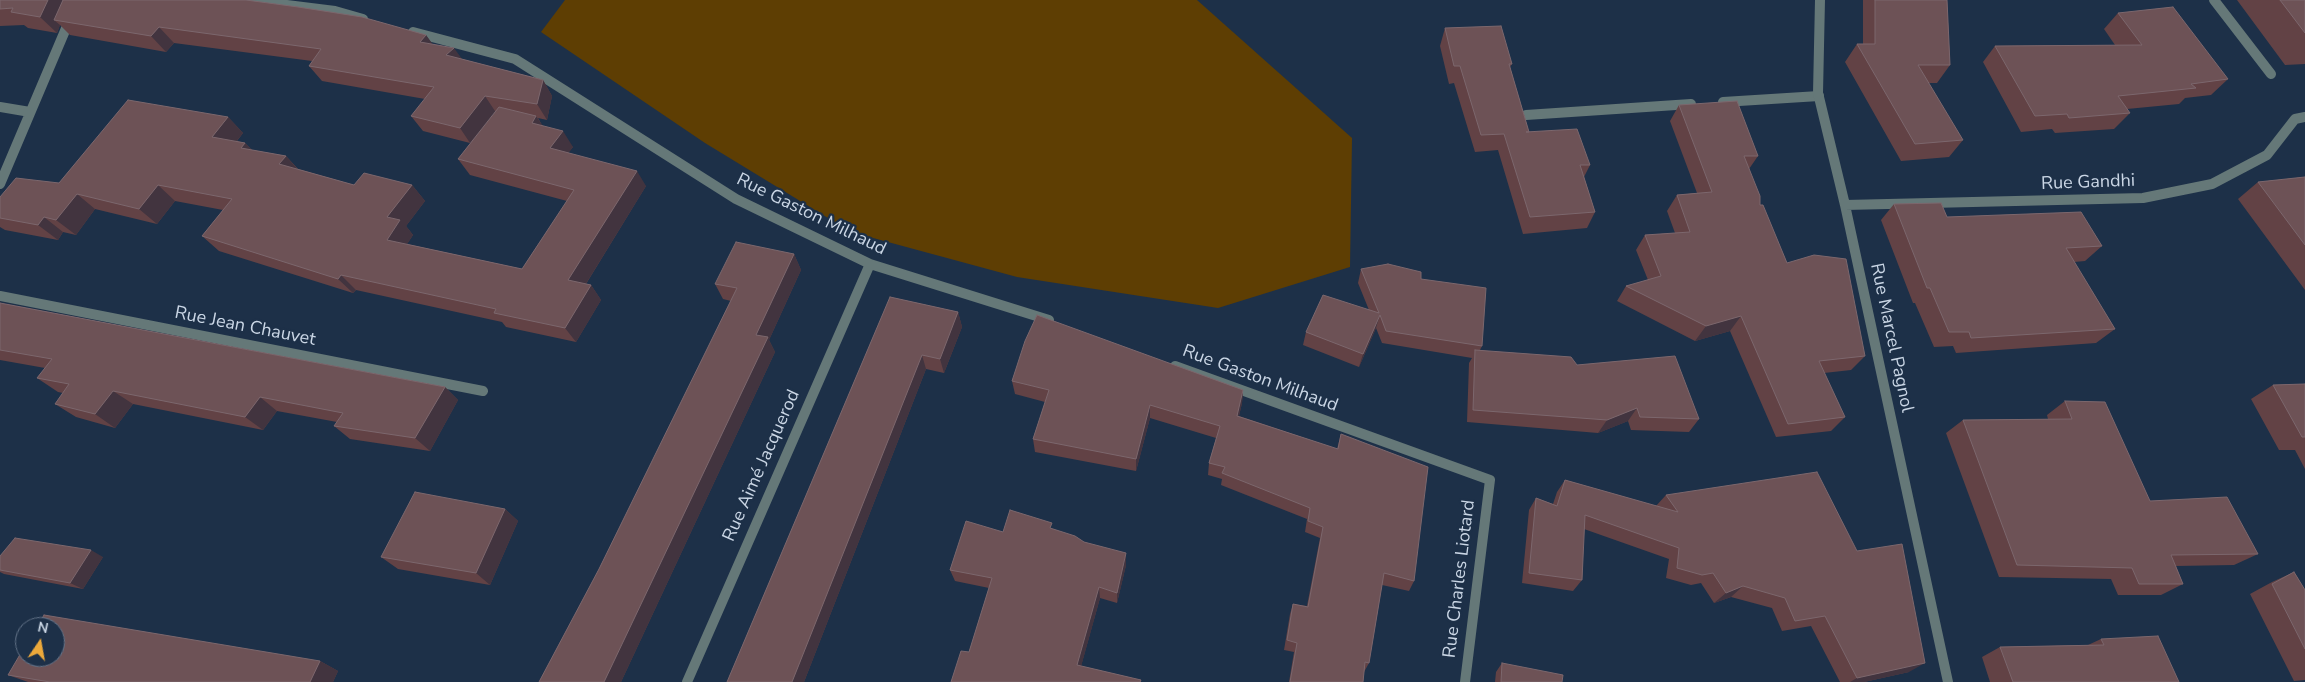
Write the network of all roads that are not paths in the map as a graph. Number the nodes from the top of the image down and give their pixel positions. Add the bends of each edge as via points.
1 (78, 0) edge
2 (247, 0) edge
3 (1820, 0) edge
4 (2214, 0) edge
5 (372, 21) edge
6 (401, 29) edge
7 (2271, 74) dead end
8 (1819, 96) junction
9 (0, 107) edge
10 (30, 112) junction
11 (1526, 115) edge
12 (2305, 117) edge
13 (0, 184) edge
14 (1845, 205) junction
15 (870, 264) junction
16 (0, 296) edge
17 (1057, 323) edge
18 (1167, 363) edge
19 (483, 391) dead end
20 (1490, 480) joint
21 (687, 682) edge
22 (1465, 682) edge
23 (1948, 682) edge

1 - 10 street
2 - 5 street via 335,11
3 - 8 street, Rue Marcel Pagnol
4 - 7 street
6 - 15 street, Rue Gaston Milhaud via 515,59 736,199
8 - 11 street
8 - 14 street, Rue Marcel Pagnol
9 - 10 street
10 - 13 street
12 - 14 street, Rue Gandhi via 2295,119 2267,154 2212,184 2143,198
14 - 23 street, Rue Marcel Pagnol
15 - 17 street, Rue Gaston Milhaud
15 - 21 street, Rue Aimé Jacquerod
16 - 19 street, Rue Jean Chauvet
18 - 20 street, Rue Gaston Milhaud
20 - 22 street, Rue Charles Liotard

